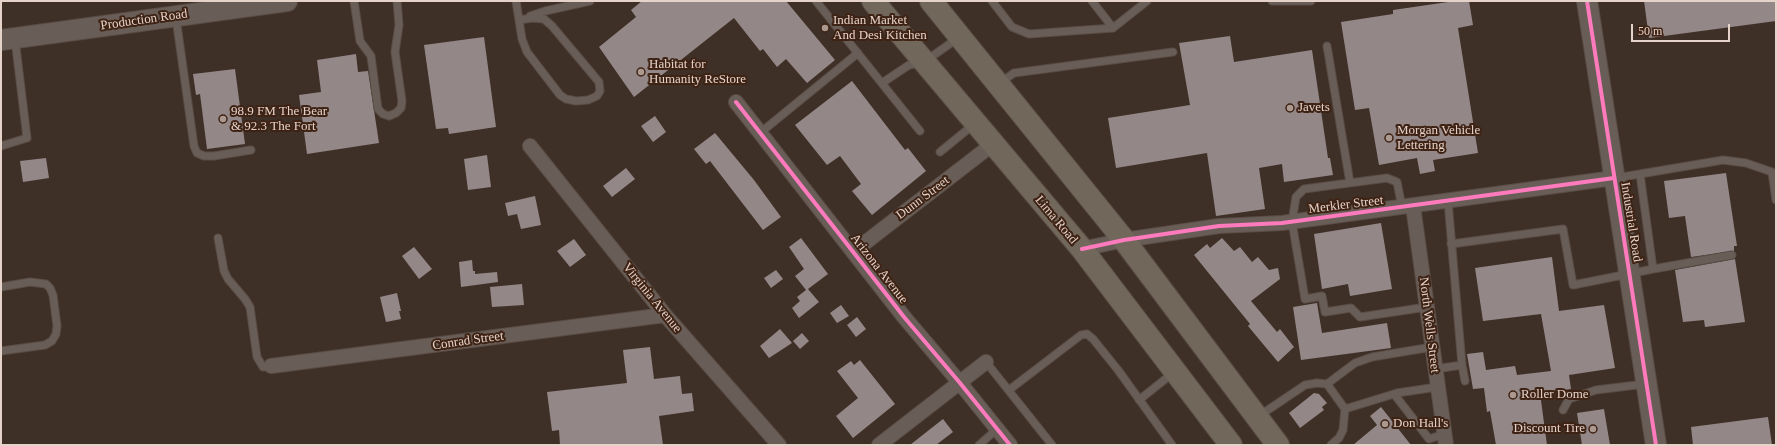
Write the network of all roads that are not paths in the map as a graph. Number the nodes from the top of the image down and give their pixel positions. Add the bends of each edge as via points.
1 (287, 1) edge
2 (354, 1) edge
3 (396, 1) edge
4 (516, 1) edge
5 (590, 1) edge
6 (816, 1) edge
7 (873, 1) edge
8 (931, 1) edge
9 (992, 1) edge
10 (1092, 1) edge
11 (1147, 1) edge
12 (1272, 1) edge
13 (1298, 1) edge
14 (1311, 1) edge
15 (1587, 1) edge
16 (176, 16) junction
17 (519, 20) junction
18 (1113, 28) junction
19 (960, 37) junction
20 (8, 39) edge
21 (1327, 46) dead end
22 (1173, 52) dead end
23 (858, 53) junction
24 (924, 62) junction
25 (882, 83) junction
26 (998, 84) junction
27 (736, 102) dead end
28 (975, 123) junction
29 (920, 131) dead end
30 (760, 133) junction
31 (993, 144) junction
32 (1, 146) edge
33 (530, 146) dead end
34 (251, 150) dead end
35 (940, 152) dead end
36 (1640, 174) junction
37 (1614, 178) junction
38 (1350, 183) junction
39 (1776, 200) edge
40 (1448, 201) junction
41 (1408, 207) junction
42 (1292, 222) junction
43 (218, 238) dead end
44 (1124, 240) junction
45 (1451, 244) junction
46 (1082, 249) junction
47 (853, 252) junction
48 (1732, 255) dead end
49 (1653, 270) junction
50 (1629, 275) junction
51 (1, 287) edge
52 (1427, 307) junction
53 (665, 314) junction
54 (1432, 348) junction
55 (1, 351) edge
56 (986, 362) joint
57 (1462, 365) junction
58 (271, 366) joint
59 (1435, 369) junction
60 (1175, 372) junction
61 (1465, 381) dead end
62 (960, 383) junction
63 (1327, 384) junction
64 (1646, 384) junction
65 (1437, 387) junction
66 (1009, 390) junction
67 (1394, 394) junction
68 (1139, 400) junction
69 (1345, 409) junction
70 (1563, 410) dead end
71 (1257, 417) junction
72 (997, 430) junction
73 (1445, 439) edge
74 (779, 445) edge
75 (879, 445) edge
76 (979, 445) edge
77 (1010, 445) edge
78 (1052, 445) edge
79 (1172, 445) edge
80 (1231, 445) edge
81 (1278, 445) edge
82 (1331, 445) edge
83 (1656, 445) edge

1 - 16 street, Production Road
2 - 3 lane via 360,41 371,56 378,109 389,116 401,108 402,101 395,52 399,25
4 - 17 lane
5 - 17 lane
6 - 23 lane
7 - 24 highway, Lima Road
8 - 19 highway
9 - 18 lane via 1012,27 1029,34
10 - 18 lane
11 - 18 lane
12 - 13 lane
13 - 14 lane
15 - 37 street, Industrial Road
16 - 20 street, Production Road
16 - 34 lane via 197,153 214,156
17 - 17 lane via 527,52 560,95 576,101 597,96 600,91 599,82 552,26 544,19
19 - 24 lane
19 - 26 highway
20 - 32 lane via 27,138
21 - 38 lane
22 - 26 lane via 1014,73
23 - 25 lane
23 - 30 lane
24 - 25 lane via 908,65
24 - 28 highway, Lima Road
25 - 29 lane
26 - 44 highway
27 - 30 street, Arizona Avenue
28 - 31 highway, Lima Road
28 - 35 lane
30 - 47 street, Arizona Avenue
31 - 46 highway, Lima Road
31 - 47 street, Dunn Street
33 - 53 street, Virginia Avenue
36 - 37 lane
36 - 39 lane via 1723,160 1746,163 1772,172
36 - 49 lane
37 - 40 street, Merkler Street
37 - 50 street, Industrial Road
38 - 41 lane via 1387,178 1397,182
38 - 42 lane via 1304,190 1296,197
40 - 41 street, Merkler Street
40 - 45 lane
41 - 42 street, Merkler Street
41 - 52 street, North Wells Street
42 - 44 street, Merkler Street via 1219,226
42 - 52 lane via 1305,299 1322,296 1325,312 1351,308 1360,317
43 - 58 lane via 228,279 250,307 257,357 263,367
44 - 46 street, Merkler Street
44 - 71 highway
45 - 50 lane via 1563,229 1573,285
45 - 57 lane
46 - 60 highway, Lima Road
47 - 62 street, Arizona Avenue via 904,318
48 - 49 lane
49 - 50 lane
50 - 64 street, Industrial Road
51 - 55 lane via 30,282 46,284 53,295 57,326 52,341 45,345
52 - 54 street, North Wells Street
53 - 58 street, Conrad Street
53 - 74 street, Virginia Avenue
54 - 59 street, North Wells Street
54 - 63 lane via 1372,357 1355,363
56 - 62 street
56 - 66 lane
57 - 59 lane
57 - 61 lane
59 - 65 street, North Wells Street
60 - 68 lane
60 - 80 highway, Lima Road
62 - 72 street, Arizona Avenue
62 - 75 street
63 - 69 lane
63 - 71 lane via 1305,385
64 - 70 lane via 1596,390 1569,399
64 - 83 street, Industrial Road
65 - 67 lane
65 - 73 street, North Wells Street
66 - 68 lane via 1081,335 1087,334 1118,370
66 - 78 lane
67 - 69 lane
67 - 73 lane via 1429,439
68 - 79 lane
69 - 82 lane via 1343,430
71 - 81 highway
72 - 76 lane
72 - 77 street, Arizona Avenue

